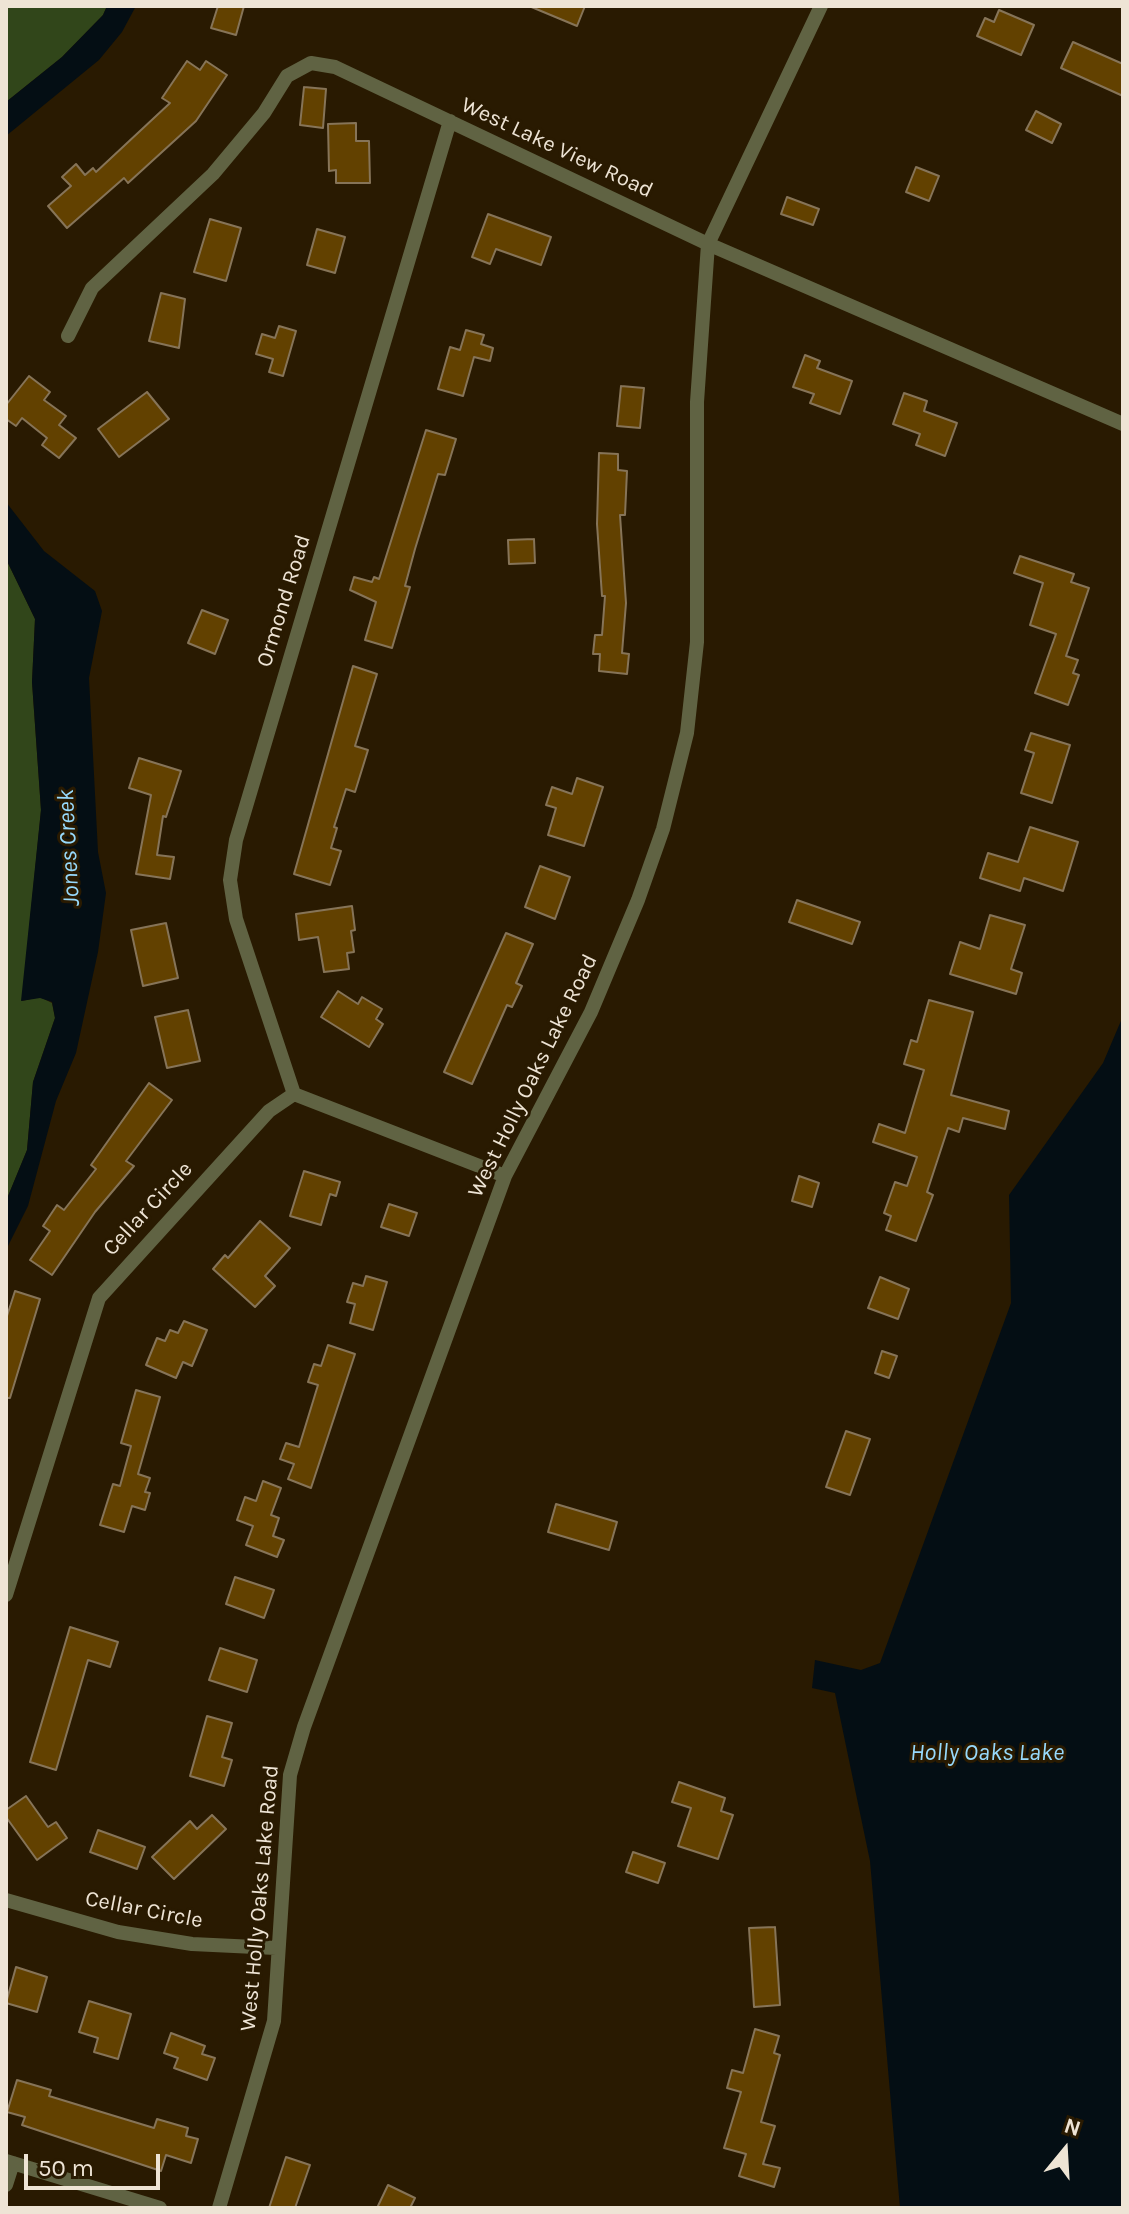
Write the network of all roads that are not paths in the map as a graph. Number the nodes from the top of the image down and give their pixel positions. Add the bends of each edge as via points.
1 (821, 6) edge
2 (450, 121) junction
3 (708, 244) junction
4 (68, 336) dead end
5 (1123, 424) edge
6 (294, 1094) junction
7 (505, 1176) junction
8 (6, 1595) edge
9 (6, 1900) edge
10 (276, 1948) junction
11 (9, 2162) edge
12 (6, 2185) edge
13 (160, 2208) edge
14 (219, 2208) edge

1 - 3 street, West Holly Oaks Lake Road
2 - 3 street, West Lake View Road
2 - 4 street, West Lake View Road via 335,67 311,63 287,76 213,174 92,288
2 - 6 street, Ormond Road via 236,840 230,880 236,919
3 - 5 street, West Lake View Road
3 - 7 street, West Holly Oaks Lake Road via 697,402 697,642 687,733 638,900 591,1012
6 - 7 street
6 - 8 street, Cellar Circle via 269,1111 99,1298
7 - 10 street, West Holly Oaks Lake Road via 304,1727 290,1775
9 - 10 street, Cellar Circle via 118,1932 192,1944
10 - 14 street, West Holly Oaks Lake Road via 274,2021
11 - 12 street
11 - 13 street

